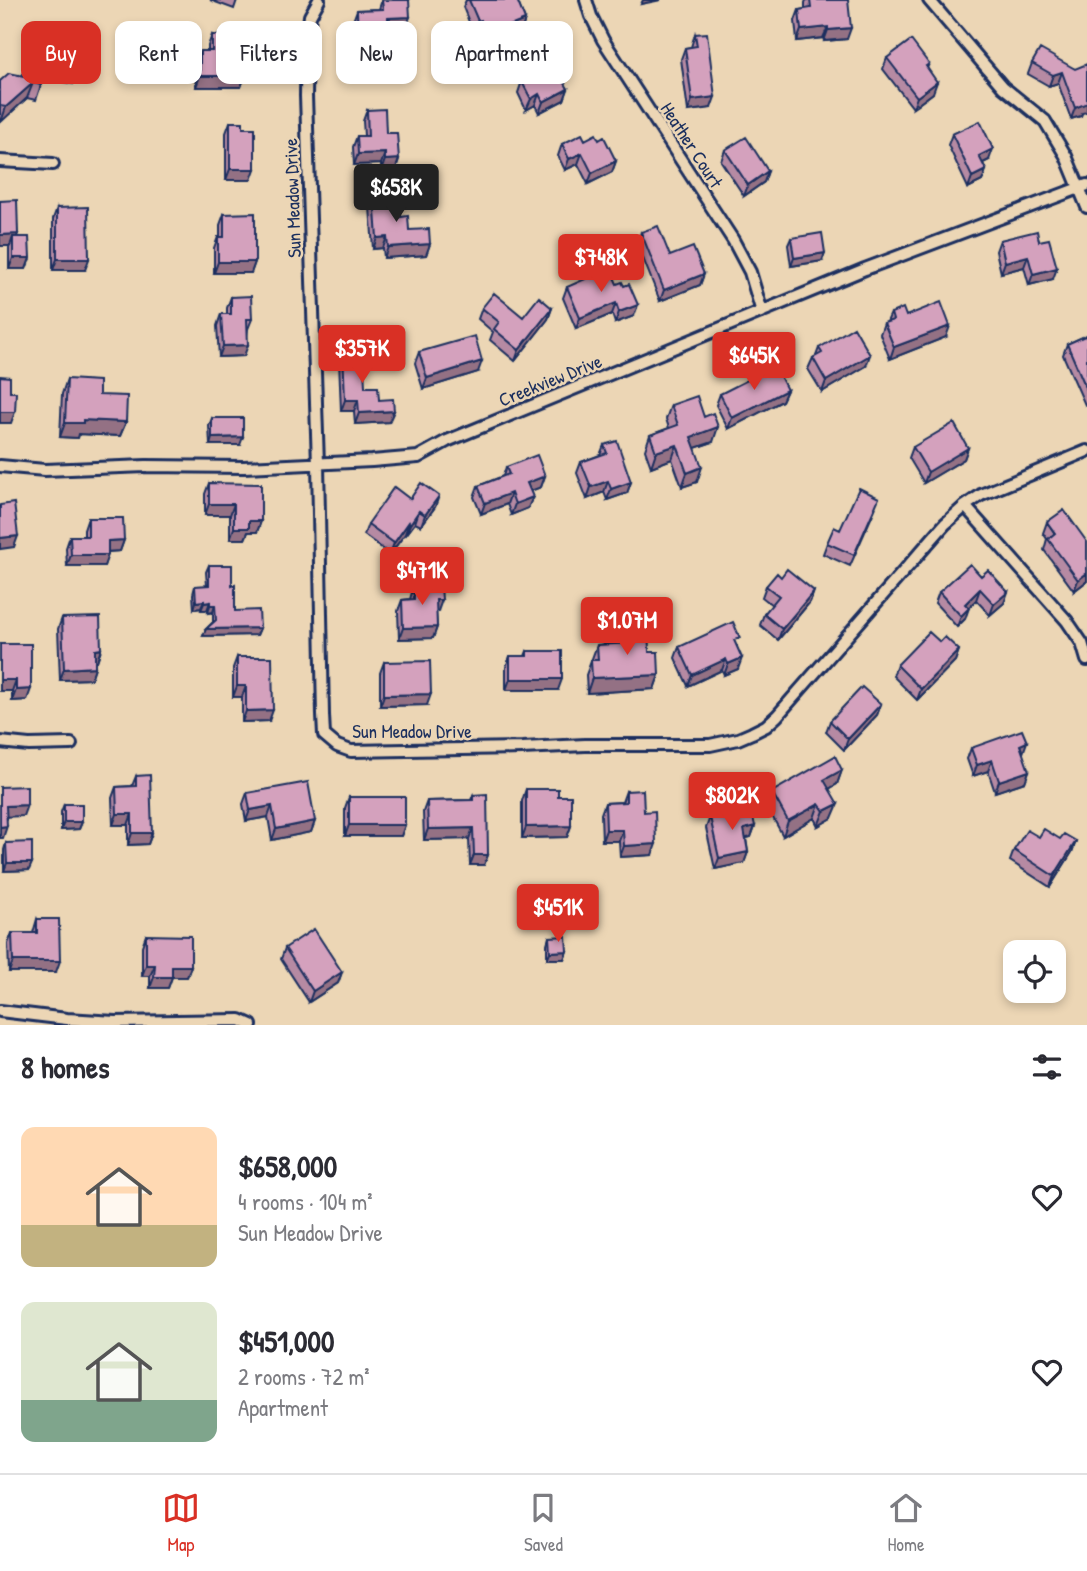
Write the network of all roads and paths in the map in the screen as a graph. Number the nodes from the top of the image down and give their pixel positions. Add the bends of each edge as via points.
1 (319, 0) edge
2 (586, 0) edge
3 (929, 0) edge
4 (0, 161) edge
5 (53, 164) dead end
6 (1083, 187) edge
7 (1087, 207) edge
8 (762, 312) junction
9 (1087, 451) edge
10 (318, 464) junction
11 (0, 466) edge
12 (965, 506) junction
13 (1087, 660) edge
14 (0, 742) edge
15 (71, 744) dead end
16 (0, 1011) edge
17 (251, 1025) edge

1 - 10 street, Sun Meadow Drive via 310,16 306,96
2 - 8 street, Heather Court via 603,40 733,240 750,272
3 - 6 street via 1003,87 1045,121
4 - 5 street
6 - 7 street
6 - 8 street, Creekview Drive
8 - 10 street, Creekview Drive via 418,457
9 - 12 street, Sun Meadow Drive
10 - 11 street, Creekview Drive via 45,470
10 - 12 street, Sun Meadow Drive via 324,735 351,751 710,745 738,738 777,716
12 - 13 street via 1067,621
14 - 15 street
16 - 17 street via 116,1022 240,1020

